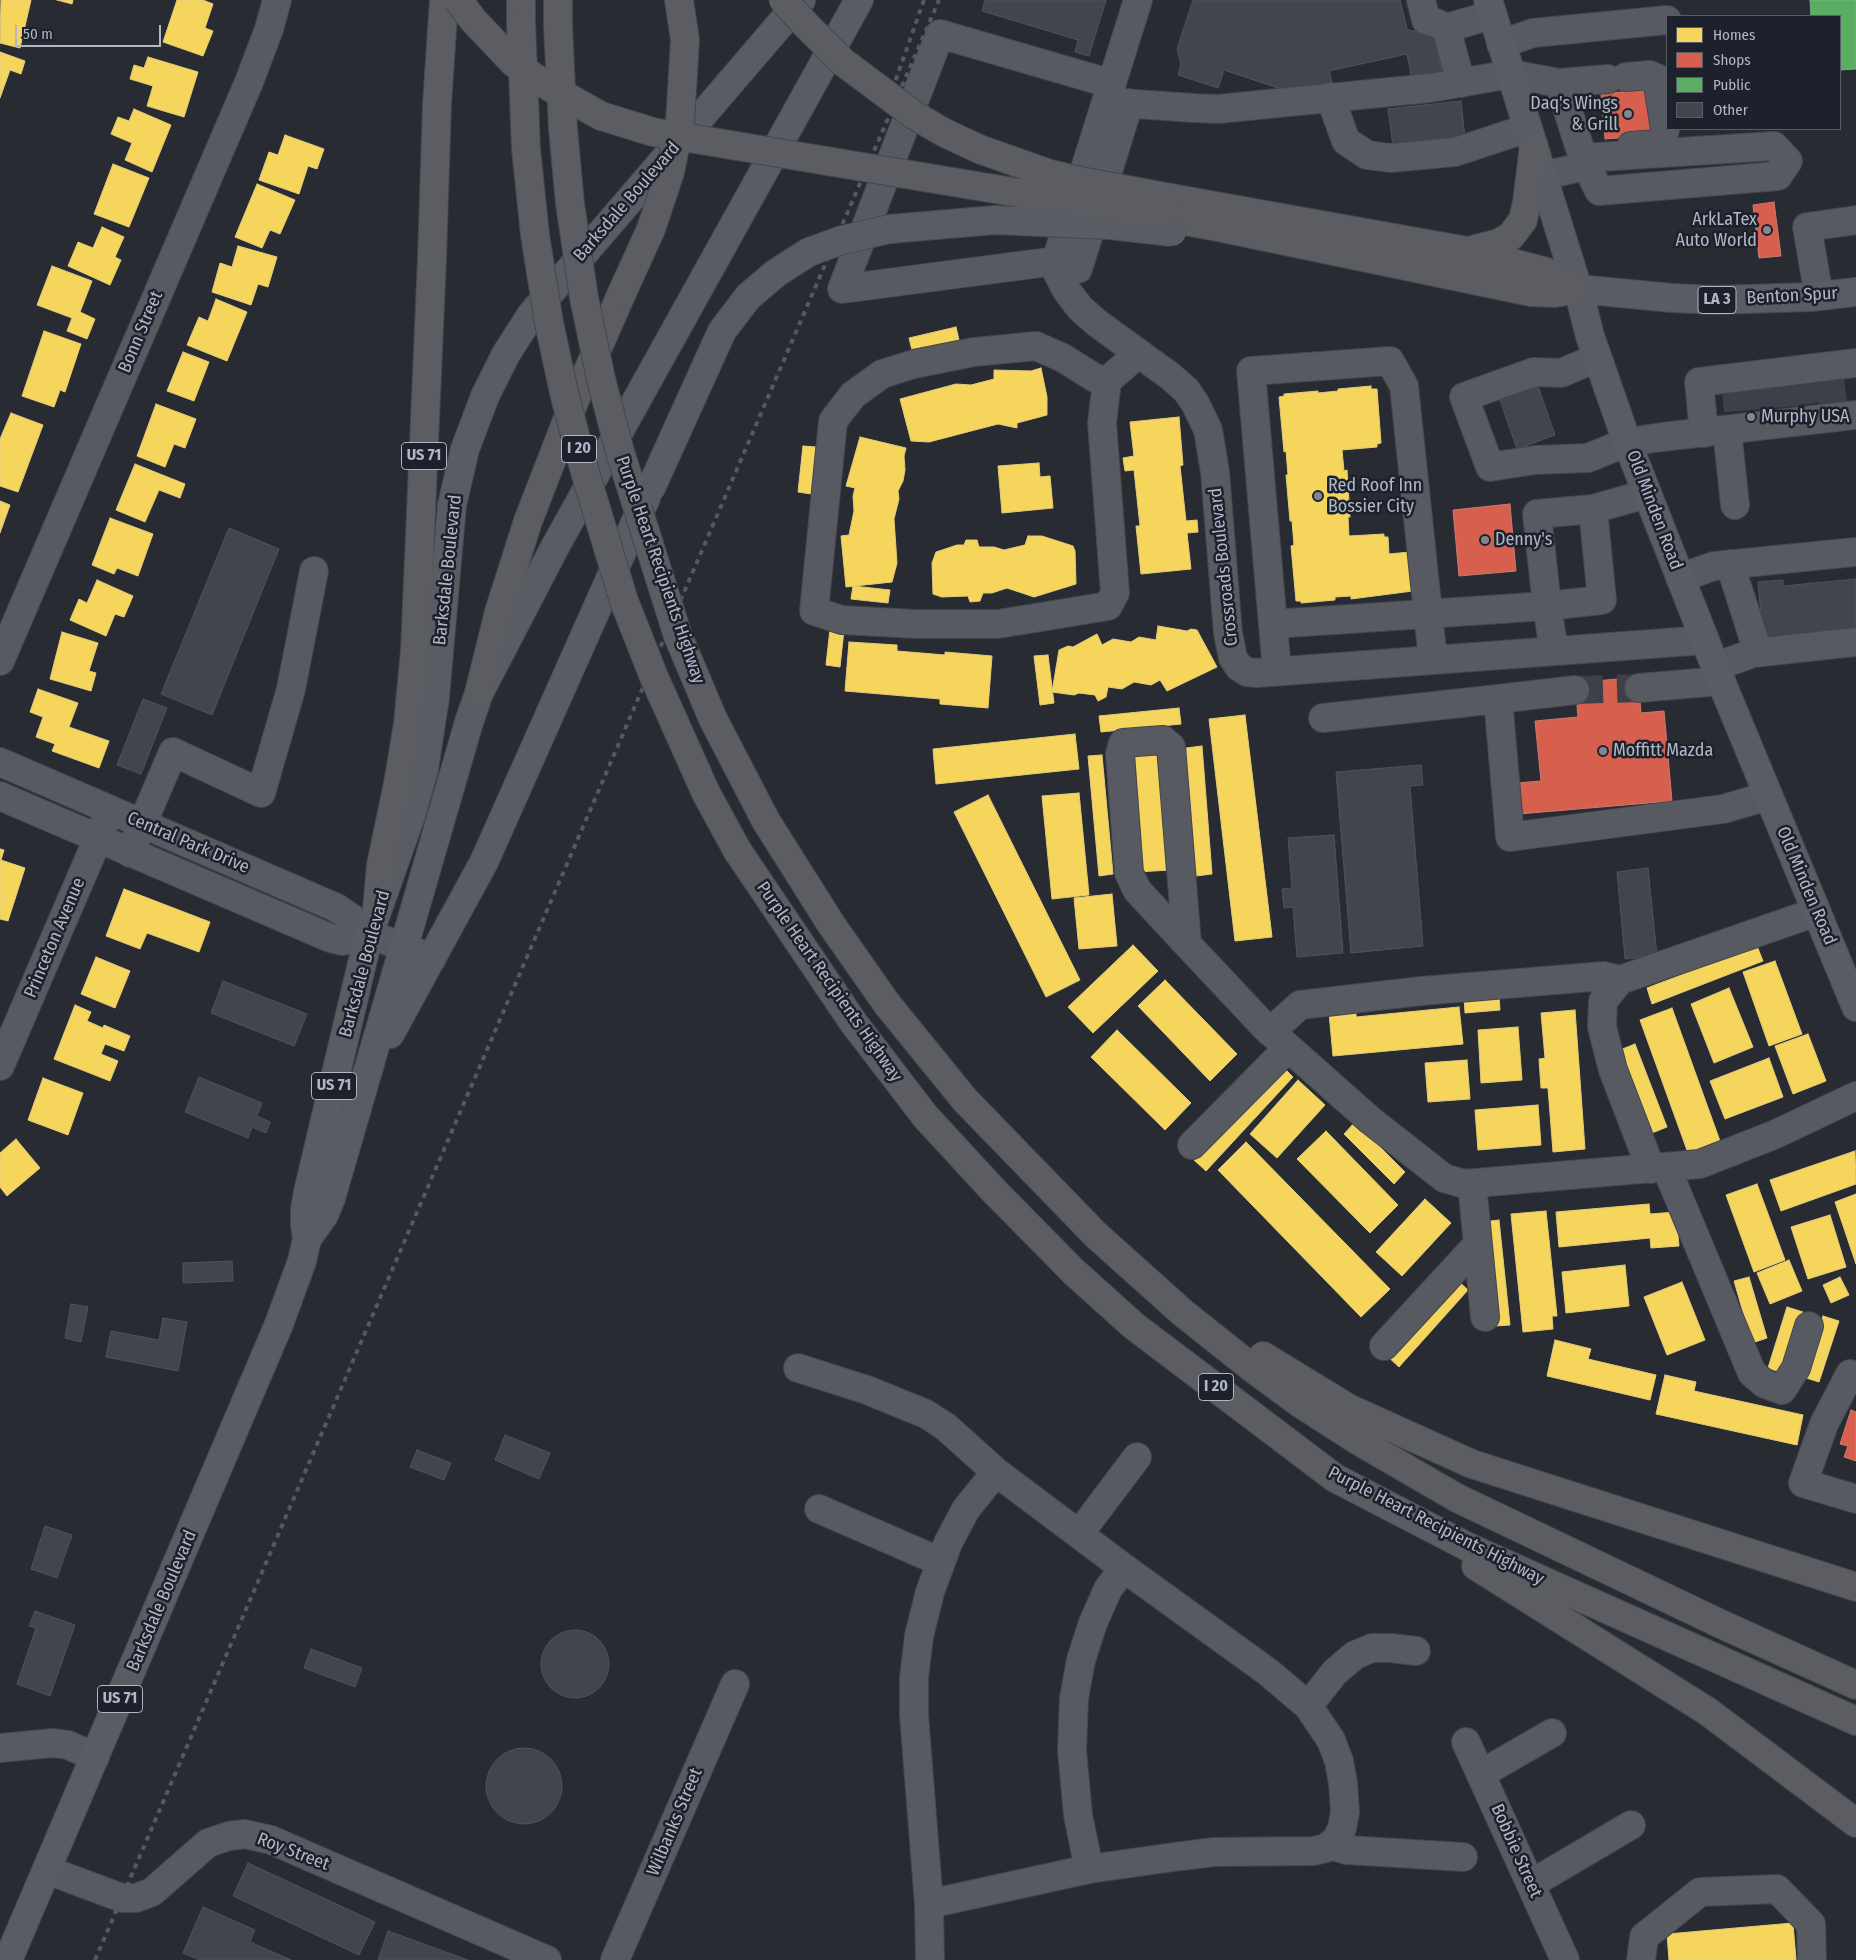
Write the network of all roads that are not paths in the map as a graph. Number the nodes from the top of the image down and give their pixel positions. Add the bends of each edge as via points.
1 (277, 0) edge
2 (444, 0) edge
3 (458, 0) edge
4 (679, 0) edge
5 (783, 0) edge
6 (802, 0) edge
7 (859, 0) edge
8 (1138, 0) edge
9 (1421, 0) edge
10 (1677, 0) edge
11 (1490, 8) edge
12 (521, 11) edge
13 (558, 13) edge
14 (1676, 15) edge
15 (1666, 20) edge
16 (1446, 28) junction
17 (1502, 44) junction
18 (1511, 74) junction
19 (1461, 83) junction
20 (1559, 83) junction
21 (1116, 96) junction
22 (1330, 97) junction
23 (1531, 137) junction
24 (1666, 146) junction
25 (1583, 158) junction
26 (1543, 176) junction
27 (1168, 216) junction
28 (1856, 220) edge
29 (1467, 251) junction
30 (1064, 267) junction
31 (1578, 289) junction
32 (1856, 292) edge
33 (1819, 296) junction
34 (1138, 354) junction
35 (1597, 358) junction
36 (1856, 363) edge
37 (1107, 381) junction
38 (1781, 400) edge
39 (1627, 442) junction
40 (1646, 494) junction
41 (1735, 505) dead end
42 (1593, 509) junction
43 (1856, 552) edge
44 (1730, 564) junction
45 (314, 571) dead end
46 (1680, 578) junction
47 (1547, 606) junction
48 (1428, 613) junction
49 (1273, 624) junction
50 (1705, 640) junction
51 (1856, 642) edge
52 (1554, 651) junction
53 (1758, 652) junction
54 (1433, 660) junction
55 (0, 661) edge
56 (1277, 671) junction
57 (1718, 674) junction
58 (1639, 688) tunnel mouth
59 (1575, 690) tunnel mouth
60 (479, 693) junction
61 (1498, 699) junction
62 (1323, 718) dead end
63 (0, 762) edge
64 (0, 796) edge
65 (1768, 796) junction
66 (110, 810) junction
67 (143, 824) junction
68 (98, 838) junction
69 (130, 853) junction
70 (297, 891) junction
71 (377, 909) junction
72 (1816, 912) junction
73 (286, 918) junction
74 (369, 934) junction
75 (1187, 944) junction
76 (402, 947) junction
77 (432, 958) junction
78 (1620, 980) junction
79 (1856, 1007) edge
80 (1279, 1040) junction
81 (0, 1066) edge
82 (1856, 1096) edge
83 (350, 1128) junction
84 (1192, 1145) dead end
85 (1659, 1168) junction
86 (1472, 1184) junction
87 (308, 1238) junction
88 (1477, 1245) junction
89 (1183, 1313) junction
90 (1484, 1317) dead end
91 (1809, 1326) dead end
92 (1384, 1346) dead end
93 (798, 1368) dead end
94 (1854, 1370) edge
95 (1137, 1456) dead end
96 (996, 1472) junction
97 (1335, 1478) junction
98 (1856, 1499) edge
99 (818, 1509) dead end
100 (1079, 1534) junction
101 (941, 1562) junction
102 (1124, 1568) junction
103 (1856, 1587) edge
104 (1416, 1651) dead end
105 (735, 1684) dead end
106 (1856, 1685) edge
107 (1308, 1706) junction
108 (1856, 1721) edge
109 (1552, 1733) dead end
110 (1466, 1742) dead end
111 (0, 1748) edge
112 (95, 1757) junction
113 (1481, 1774) junction
114 (1856, 1823) edge
115 (1631, 1825) dead end
116 (1330, 1845) junction
117 (1463, 1857) dead end
118 (1089, 1869) junction
119 (47, 1870) junction
120 (1531, 1884) junction
121 (929, 1904) junction
122 (8, 1960) edge
123 (547, 1960) edge
124 (615, 1960) edge
125 (930, 1960) edge
126 (1565, 1960) edge
127 (1641, 1960) edge
128 (1812, 1960) edge

1 - 55 street, Bonn Street via 249,82
2 - 71 highway, US 71 via 415,650 408,724 381,865
3 - 27 highway, bridge via 514,63 541,82 601,116 653,132
4 - 60 highway, US 71, bridge via 685,40 680,122 670,172 651,229 575,400 528,521 499,612
5 - 27 highway, bridge via 843,62 914,115 943,132 979,149 1075,180
6 - 71 main road, Barksdale Boulevard via 531,315 485,396 465,449 452,505 435,697 424,768 410,818
7 - 60 main road, Barksdale Boulevard via 556,545
8 - 21 street
9 - 16 street via 1426,20
10 - 14 street
11 - 16 street
11 - 17 main road, Old Minden Road
12 - 97 highway, Purple Heart Recipients Highway / I 20, bridge via 526,149 534,225 549,323 565,397 624,601 706,794 737,850 853,1022 925,1116 995,1192 1074,1272 1134,1326
13 - 89 highway, Purple Heart Recipients Highway / I 20, bridge via 570,204 582,288 601,379 620,452 678,636 713,719 766,821 831,924 887,1004 965,1100 1096,1235
15 - 17 street via 1533,33
16 - 19 street
17 - 18 main road, Old Minden Road
18 - 19 street
18 - 20 street
18 - 23 main road, Old Minden Road
19 - 22 street
20 - 24 street via 1650,75 1657,78
20 - 25 street
21 - 22 street via 1218,109
21 - 30 street
21 - 30 street via 940,34 842,289
22 - 23 street via 1346,141 1366,155 1390,158 1455,152
23 - 26 main road, Old Minden Road
23 - 29 highway via 1523,220 1511,236 1499,243
24 - 25 street
24 - 25 street via 1774,146 1788,161 1778,176 1599,191
25 - 26 street
26 - 31 main road, Old Minden Road
27 - 29 highway
27 - 31 highway via 1531,292 1555,293
27 - 77 main road, bridge via 1110,225 995,220 890,229 842,240 810,252 776,273 748,297 722,331 484,862
28 - 33 street via 1807,227
29 - 31 highway via 1547,272
30 - 34 street, Crossroads Boulevard via 1067,292 1080,308
31 - 33 main road, Benton Spur / LA 3 via 1715,300
31 - 35 main road, Old Minden Road
32 - 33 main road, Benton Spur / LA 3
34 - 37 street
34 - 56 street, Crossroads Boulevard via 1186,390 1208,430 1233,658 1247,672
35 - 39 main road, Old Minden Road
35 - 39 street via 1562,373 1534,372 1464,397 1490,467 1535,460 1588,458
36 - 38 street
37 - 37 street via 1095,378 1036,346 974,352 914,364 882,374 853,395 833,421 814,611 842,620 998,624 1108,606 1116,593 1102,423
38 - 39 street
38 - 41 street
39 - 40 main road, Old Minden Road
40 - 42 street
40 - 46 main road, Old Minden Road
42 - 47 street via 1602,600
42 - 47 street via 1537,514
43 - 44 street
44 - 46 street
44 - 53 street
45 - 67 street via 291,688 261,793 173,752
46 - 50 main road, Old Minden Road
47 - 48 street
47 - 52 street
48 - 49 street
48 - 49 street via 1404,386 1390,361 1261,370 1251,371
48 - 54 street
49 - 56 street
50 - 52 street, Crossroads Boulevard
50 - 57 main road, Old Minden Road
51 - 53 street
52 - 54 street, Crossroads Boulevard
53 - 57 street
54 - 56 street, Crossroads Boulevard
57 - 58 street
57 - 65 main road, Old Minden Road
59 - 61 street
60 - 76 main road, Barksdale Boulevard / US 71
61 - 62 street
61 - 65 street via 1510,837 1723,809
63 - 66 street, Central Park Drive
64 - 68 street, Central Park Drive
65 - 72 main road, Old Minden Road
66 - 67 street, Central Park Drive
66 - 68 street, Princeton Avenue
67 - 69 street
67 - 70 street, Central Park Drive
68 - 69 street, Central Park Drive
68 - 81 street, Princeton Avenue
69 - 73 street, Central Park Drive
70 - 73 street
70 - 74 street, Central Park Drive via 337,908
71 - 74 main road, Barksdale Boulevard / US 71
72 - 78 street
72 - 79 main road, Old Minden Road
73 - 74 street, Central Park Drive via 342,941
74 - 76 street, Central Park Drive
74 - 87 main road, Barksdale Boulevard / US 71 via 308,1192 305,1209
75 - 75 street via 1137,890 1129,873 1120,754 1123,743 1163,740 1171,747
75 - 80 street
76 - 77 street, Central Park Drive
76 - 83 main road, Barksdale Boulevard / US 71
77 - 83 main road via 394,1023
78 - 80 street via 1604,976 1300,1005
78 - 85 street via 1603,1000 1602,1027 1613,1070
80 - 84 street
80 - 86 street via 1370,1120 1444,1178
82 - 85 street via 1776,1134 1700,1164
83 - 87 main road, Barksdale Boulevard / US 71 via 331,1198
85 - 86 street
85 - 91 street via 1752,1373 1765,1384 1782,1390 1796,1368
86 - 88 street
87 - 112 main road, Barksdale Boulevard / US 71 via 279,1324
88 - 90 street
88 - 92 street
89 - 103 highway via 1237,1340 1350,1409 1472,1464
89 - 106 highway, Purple Heart Recipients Highway / I 20 via 1301,1404 1457,1498
93 - 96 street via 867,1390 926,1414 946,1426
94 - 98 street via 1824,1424 1803,1483
95 - 100 street
96 - 100 street
96 - 101 street via 966,1510
97 - 108 highway, Purple Heart Recipients Highway / I 20 via 1468,1547
97 - 114 highway via 1707,1712
99 - 101 street
100 - 102 street
101 - 121 street via 919,1636 914,1678 914,1716
102 - 107 street via 1268,1672
102 - 118 street via 1108,1590 1093,1623 1074,1698 1072,1751 1078,1815
104 - 107 street via 1372,1648 1355,1655 1335,1672
105 - 124 street, Wilbanks Street
107 - 116 street via 1331,1740 1343,1783 1342,1828
109 - 113 street
110 - 113 street, Bobbie Street
111 - 112 street via 61,1744
112 - 119 main road, Barksdale Boulevard / US 71
113 - 120 street, Bobbie Street
115 - 120 street
116 - 117 street via 1347,1850
116 - 118 street via 1314,1851 1214,1852
118 - 121 street
119 - 122 main road, Barksdale Boulevard / US 71
119 - 123 street, Roy Street via 122,1898 136,1898 152,1892 208,1844 245,1834 271,1840
120 - 126 street, Bobbie Street
121 - 125 street
127 - 128 street via 1644,1936 1700,1892 1778,1889 1810,1924

